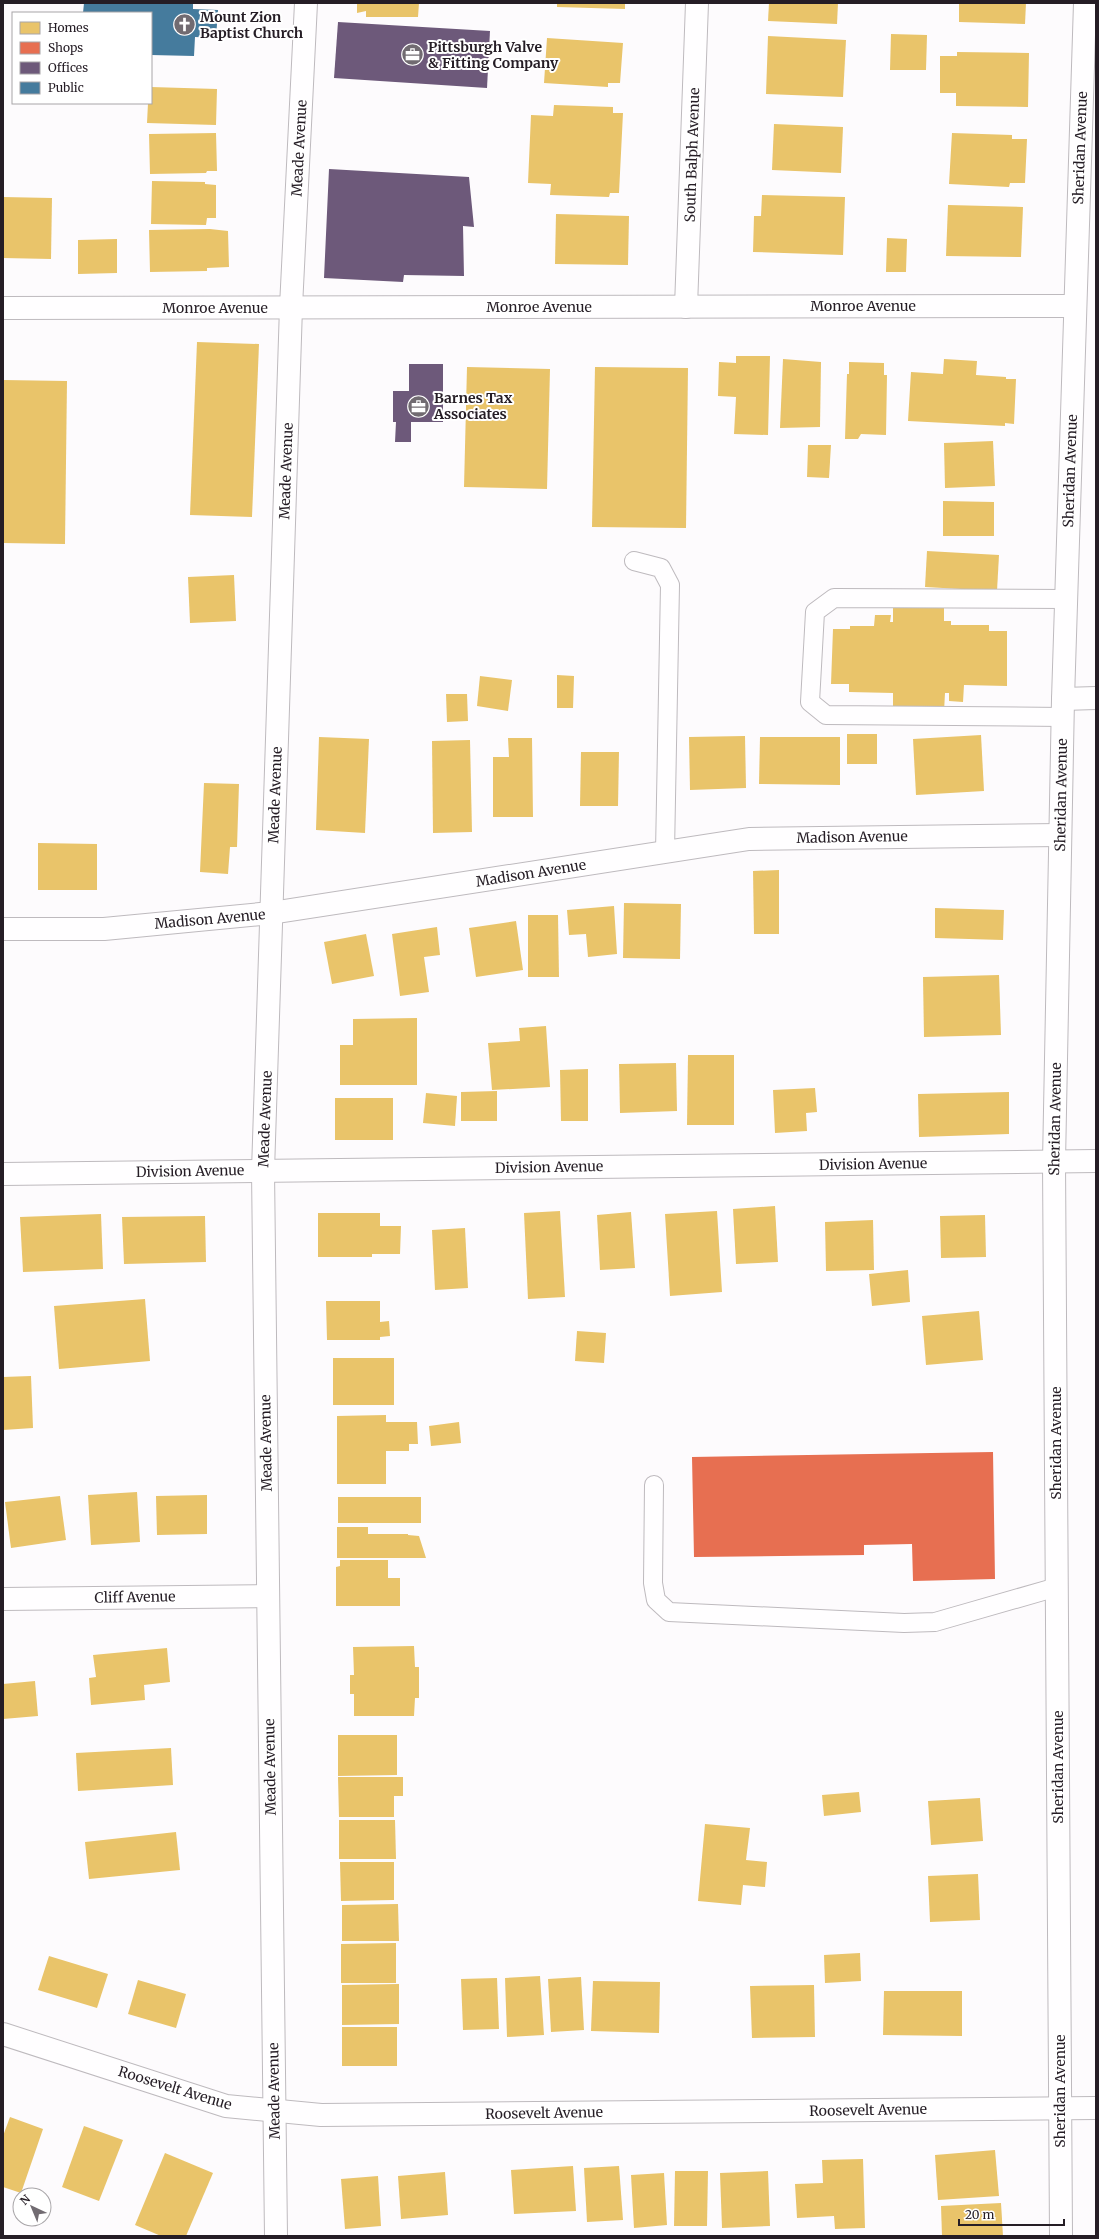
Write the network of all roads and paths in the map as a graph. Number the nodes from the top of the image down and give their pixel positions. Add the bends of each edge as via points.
1 (306, 3) edge
2 (697, 3) edge
3 (1085, 3) edge
4 (1075, 306) junction
5 (291, 307) junction
6 (686, 307) junction
7 (3, 308) edge
8 (634, 561) dead end
9 (1066, 599) junction
10 (1096, 698) edge
11 (1063, 708) junction
12 (1060, 835) junction
13 (665, 852) junction
14 (271, 913) junction
15 (3, 928) edge
16 (1096, 1161) edge
17 (1054, 1162) junction
18 (263, 1171) junction
19 (3, 1174) edge
20 (654, 1485) dead end
21 (1057, 1587) junction
22 (268, 1596) junction
23 (3, 1599) edge
24 (3, 2034) edge
25 (1060, 2108) junction
26 (1096, 2108) edge
27 (275, 2111) junction
28 (276, 2236) edge
29 (1061, 2236) edge

1 - 5 street, Meade Avenue
2 - 6 street, South Balph Avenue
3 - 4 street, Sheridan Avenue
4 - 6 street, Monroe Avenue
4 - 9 street, Sheridan Avenue
5 - 6 street, Monroe Avenue
5 - 7 street, Monroe Avenue
5 - 14 street, Meade Avenue
8 - 13 lane via 661,568 670,585
9 - 11 street, Sheridan Avenue
9 - 11 lane via 834,598 815,612 810,702 826,715
10 - 11 street
11 - 12 street, Sheridan Avenue
12 - 13 street, Madison Avenue via 749,838
12 - 17 street, Sheridan Avenue
13 - 14 street, Madison Avenue
14 - 15 street, Madison Avenue via 104,929
14 - 18 street, Meade Avenue
16 - 17 street, Division Avenue
17 - 18 street, Division Avenue
17 - 21 street, Sheridan Avenue
18 - 19 street, Division Avenue
18 - 22 street, Meade Avenue
20 - 21 lane via 656,1600 669,1612 896,1623 935,1622
21 - 25 street, Sheridan Avenue
22 - 23 street, Cliff Avenue
22 - 27 street, Meade Avenue
24 - 27 street, Roosevelt Avenue via 226,2106
25 - 26 street, Roosevelt Avenue
25 - 27 street, Roosevelt Avenue via 329,2115
25 - 29 street, Sheridan Avenue
27 - 28 street, Meade Avenue

